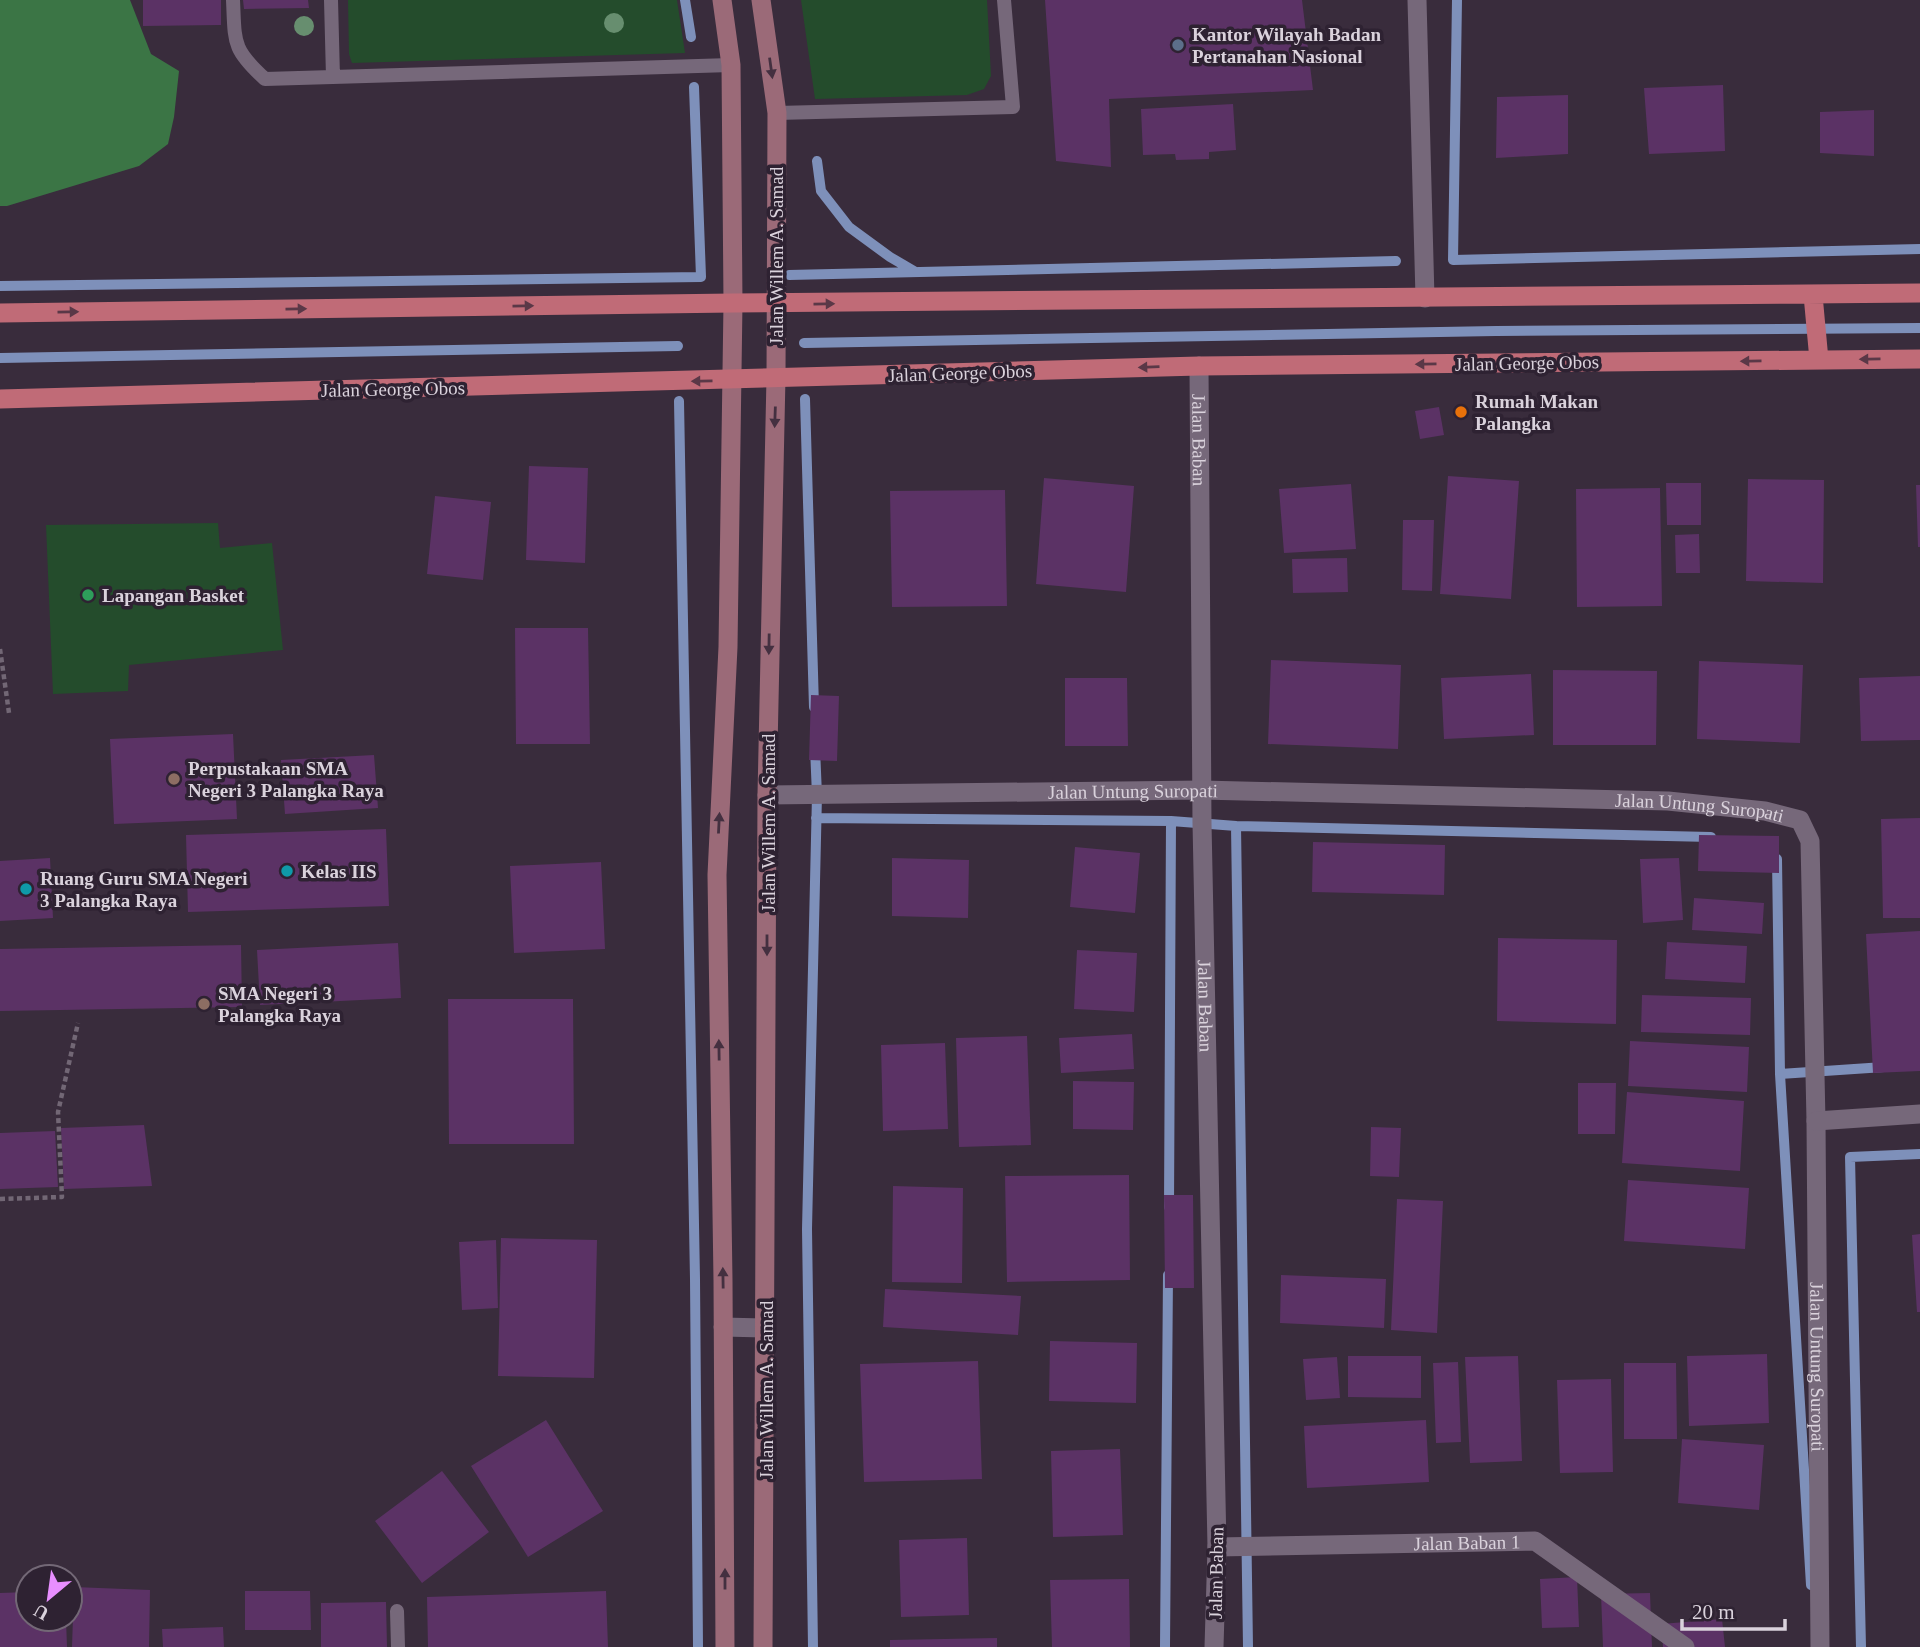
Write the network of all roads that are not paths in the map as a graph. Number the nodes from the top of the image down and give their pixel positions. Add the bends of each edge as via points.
1 (233, 0) edge
2 (331, 0) edge
3 (723, 0) edge
4 (761, 0) edge
5 (1004, 0) edge
6 (1418, 0) edge
7 (731, 65) junction
8 (333, 77) junction
9 (777, 113) junction
10 (1920, 293) edge
11 (1813, 295) junction
12 (1425, 298) junction
13 (733, 303) junction
14 (776, 304) junction
15 (0, 313) edge
16 (1920, 359) edge
17 (1819, 360) junction
18 (1199, 366) junction
19 (776, 377) junction
20 (731, 380) junction
21 (0, 399) edge
22 (1202, 790) junction
23 (767, 795) junction
24 (1920, 1114) edge
25 (1816, 1121) junction
26 (723, 1327) junction
27 (766, 1328) junction
28 (1217, 1547) junction
29 (397, 1611) dead end
30 (398, 1647) edge
31 (725, 1647) edge
32 (763, 1647) edge
33 (1214, 1647) edge
34 (1685, 1647) edge
35 (1820, 1647) edge

1 - 8 lane via 234,40 244,60 265,79
2 - 8 lane
3 - 7 main road
4 -> 9 main road, Jalan Willem A. Samad
5 - 9 lane via 1013,107
6 - 12 street
7 - 8 lane
7 - 13 main road
9 - 14 main road, Jalan Willem A. Samad
10 - 11 main road
11 - 12 main road
11 - 17 main road
14 -> 12 main road
13 - 14 main road
15 -> 13 main road
13 - 20 main road
14 - 19 main road, Jalan Willem A. Samad
16 -> 17 main road, Jalan George Obos
17 -> 18 main road, Jalan George Obos
18 -> 19 main road, Jalan George Obos
18 - 22 street, Jalan Baban
19 - 20 main road, Jalan George Obos
19 -> 23 main road, Jalan Willem A. Samad
20 -> 21 main road, Jalan George Obos
26 -> 20 main road via 717,874 728,647
22 - 23 street, Jalan Untung Suropati
22 - 25 street, Jalan Untung Suropati via 1668,801 1765,811 1800,820 1810,841
22 - 28 street, Jalan Baban
23 -> 27 main road, Jalan Willem A. Samad
24 - 25 street
25 - 35 street, Jalan Untung Suropati
26 - 27 street
31 -> 26 main road
27 - 32 main road, Jalan Willem A. Samad
28 - 33 street, Jalan Baban
28 - 34 street, Jalan Baban 1 via 1535,1541
29 - 30 lane

